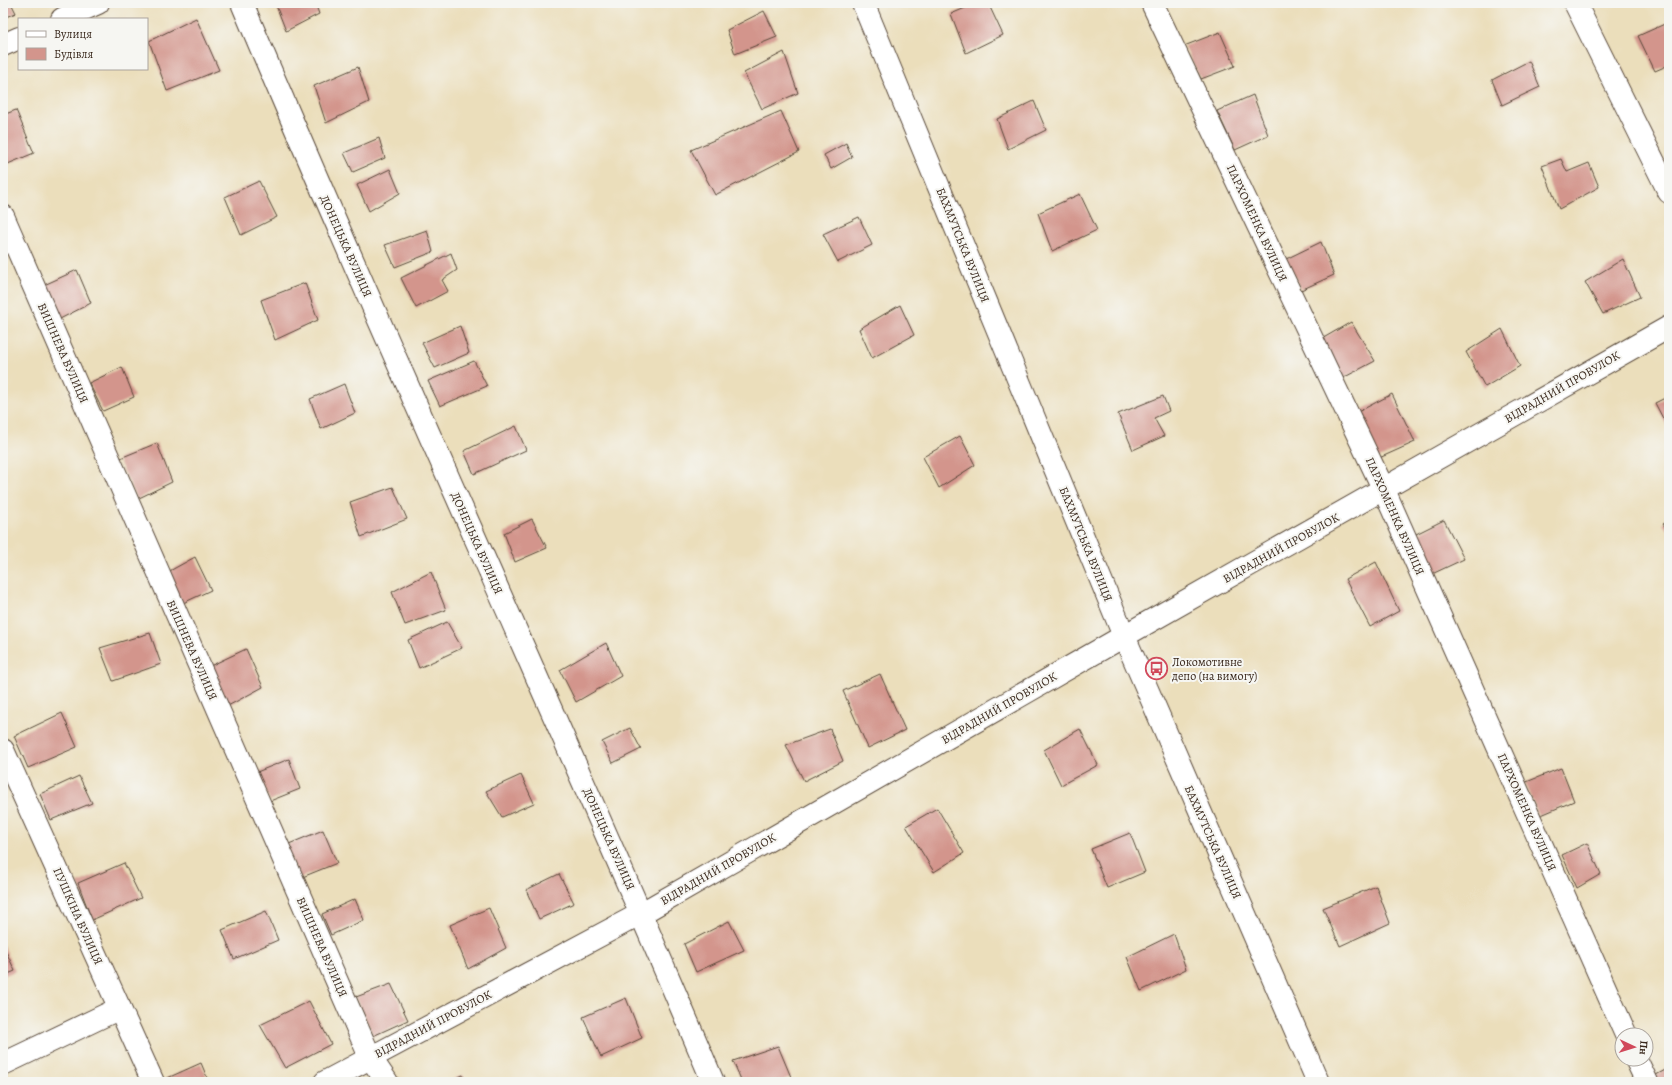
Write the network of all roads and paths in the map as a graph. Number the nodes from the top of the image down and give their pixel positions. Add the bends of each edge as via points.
1 (98, 3) edge
2 (242, 3) edge
3 (863, 3) edge
4 (1152, 3) edge
5 (1575, 3) edge
6 (64, 18) edge
7 (18, 38) edge
8 (3, 45) edge
9 (1669, 192) edge
10 (3, 216) edge
11 (1669, 327) edge
12 (1384, 490) junction
13 (1124, 636) junction
14 (3, 750) edge
15 (642, 913) junction
16 (120, 1008) junction
17 (1622, 1027) edge
18 (370, 1057) junction
19 (3, 1064) edge
20 (1640, 1067) edge
21 (153, 1082) edge
22 (325, 1082) edge
23 (387, 1082) edge
24 (713, 1082) edge
25 (1318, 1082) edge
26 (1647, 1082) edge

1 - 6 street
2 - 15 street, ДОНЕЦЬКА ВУЛИЦЯ via 310,166
3 - 13 street, БАХМУТСЬКА ВУЛИЦЯ
4 - 12 street, ПАРХОМЕНКА ВУЛИЦЯ
5 - 9 street
7 - 8 street
10 - 18 street, ВИШНЕВА ВУЛИЦЯ
11 - 12 street, ВІДРАДНИЙ ПРОВУЛОК
12 - 13 street, ВІДРАДНИЙ ПРОВУЛОК
12 - 17 street, ПАРХОМЕНКА ВУЛИЦЯ
13 - 15 street, ВІДРАДНИЙ ПРОВУЛОК
13 - 25 street, БАХМУТСЬКА ВУЛИЦЯ
14 - 16 street, ПУШКІНА ВУЛИЦЯ
15 - 18 street, ВІДРАДНИЙ ПРОВУЛОК
15 - 24 street, ДОНЕЦЬКА ВУЛИЦЯ
16 - 19 street
16 - 21 street, ПУШКІНА ВУЛИЦЯ
18 - 22 street, ВІДРАДНИЙ ПРОВУЛОК
18 - 23 street, ВИШНЕВА ВУЛИЦЯ
20 - 26 street

